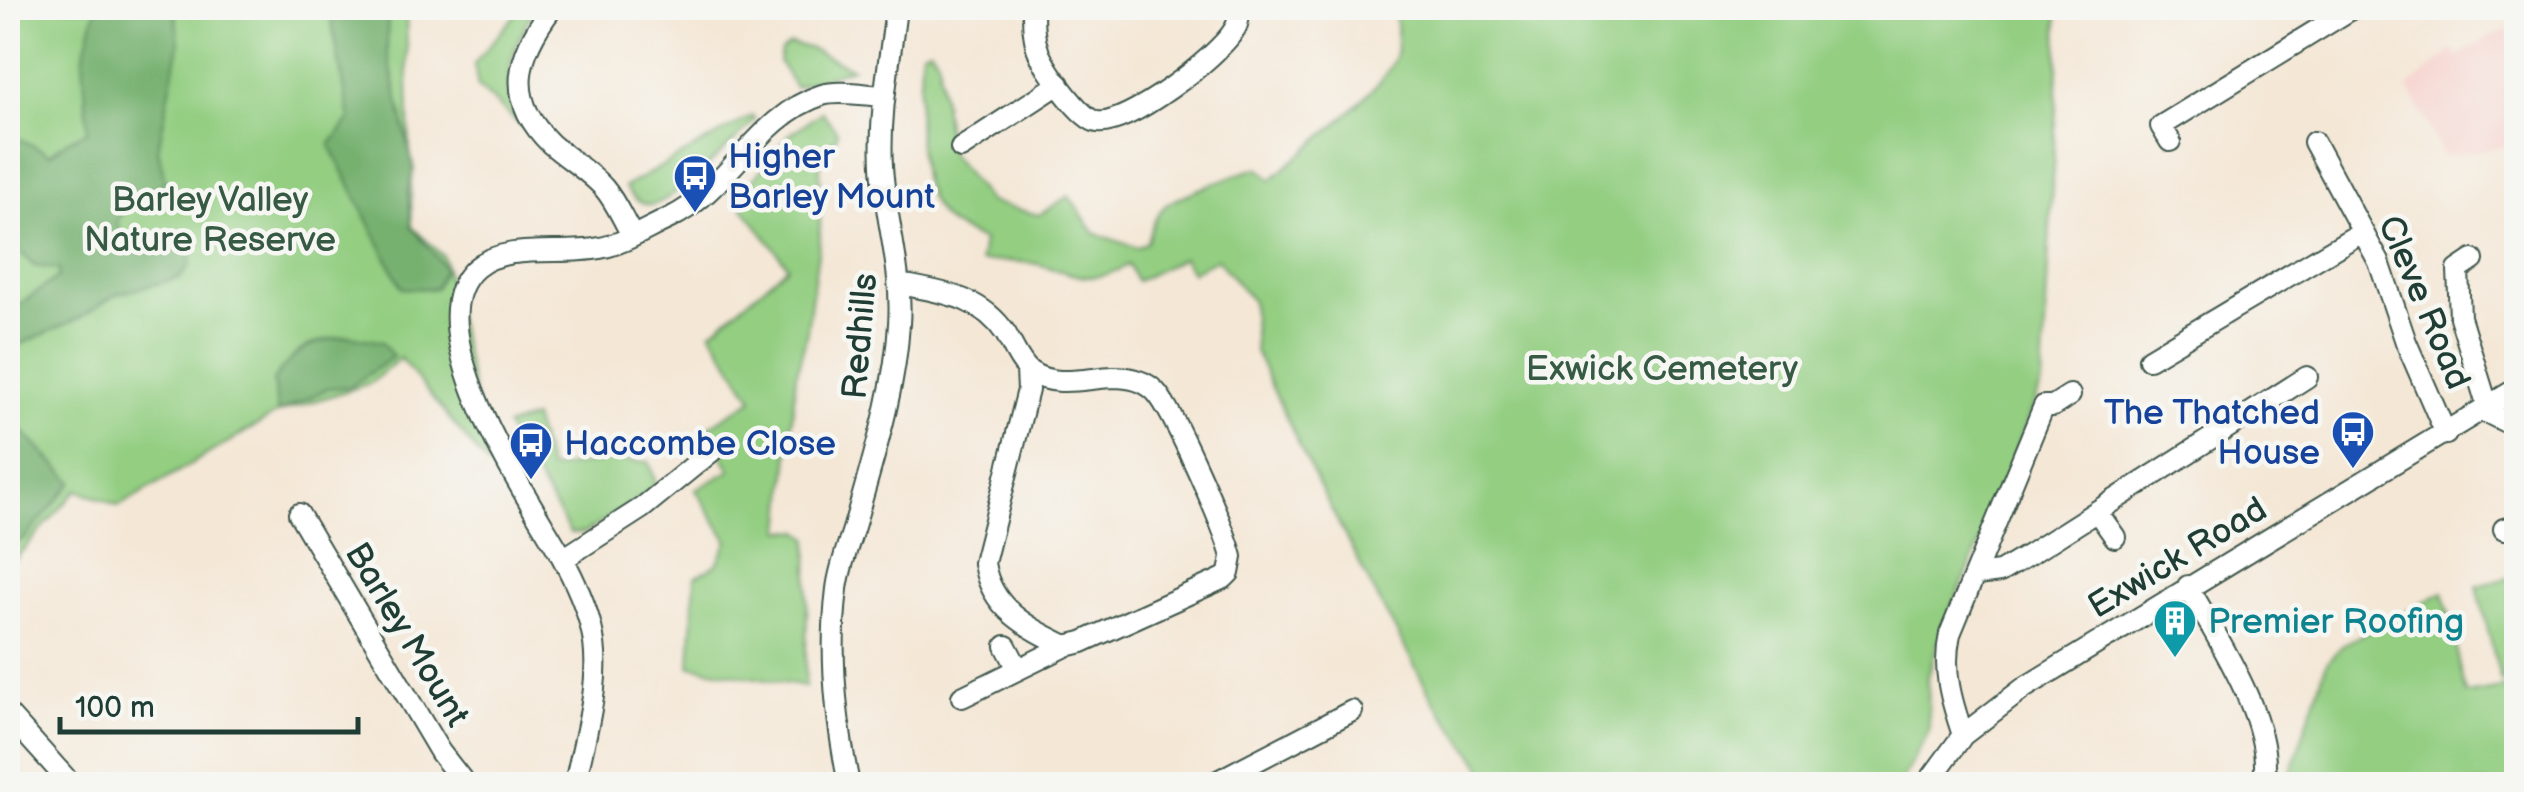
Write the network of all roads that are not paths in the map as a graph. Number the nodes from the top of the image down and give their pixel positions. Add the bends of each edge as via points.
1 (552, 8) edge
2 (896, 8) edge
3 (1032, 8) edge
4 (1239, 8) edge
5 (2341, 10) edge
6 (1060, 84) junction
7 (883, 96) junction
8 (2162, 128) dead end
9 (2314, 142) dead end
10 (961, 148) dead end
11 (2362, 232) junction
12 (632, 235) junction
13 (2473, 260) dead end
14 (900, 284) junction
15 (2149, 359) dead end
16 (1028, 370) junction
17 (2295, 378) dead end
18 (2516, 388) edge
19 (2070, 395) dead end
20 (2486, 410) junction
21 (2516, 428) edge
22 (2446, 434) junction
23 (712, 452) dead end
24 (2098, 513) junction
25 (299, 514) dead end
26 (2114, 537) dead end
27 (563, 559) junction
28 (1977, 575) junction
29 (2188, 586) junction
30 (1006, 646) dead end
31 (1066, 646) junction
32 (1018, 669) junction
33 (962, 697) dead end
34 (1352, 711) dead end
35 (8, 714) edge
36 (1963, 735) junction
37 (70, 784) edge
38 (465, 784) edge
39 (575, 784) edge
40 (849, 784) edge
41 (1212, 784) edge
42 (1927, 784) edge
43 (2262, 784) edge

1 - 12 street via 521,63 523,104 549,142 606,191
2 - 7 street, Redhills
3 - 6 street via 1040,56
4 - 6 street via 1234,30 1212,56 1121,119 1088,119
5 - 8 street
6 - 10 street
7 - 12 street via 824,94 790,112 724,178 676,215
7 - 14 street, Redhills via 882,171
9 - 11 street, Cleve Road
11 - 15 street
11 - 22 street, Cleve Road
12 - 27 street via 606,247 497,256 470,274 457,302 462,359 495,442
13 - 20 street via 2458,270 2458,304
14 - 16 street via 947,293 988,312
14 - 40 street, Redhills via 890,398 837,585 834,676
16 - 31 street via 984,563 990,588 1007,612
16 - 31 street via 1060,381 1130,378 1154,390 1232,556 1224,578
17 - 24 street
18 - 20 street, Exwick Road
19 - 28 street via 2044,406
20 - 21 street
20 - 22 street, Exwick Road
22 - 29 street, Exwick Road
23 - 27 street
24 - 26 street
24 - 28 street via 2000,572
25 - 38 street, Barley Mount
27 - 39 street via 594,642 592,702
28 - 36 street via 1945,657
29 - 36 street, Exwick Road via 2024,688
29 - 43 street via 2260,734
30 - 32 street
31 - 32 street
32 - 33 street
34 - 41 street
35 - 37 street
36 - 42 street, Exwick Road

